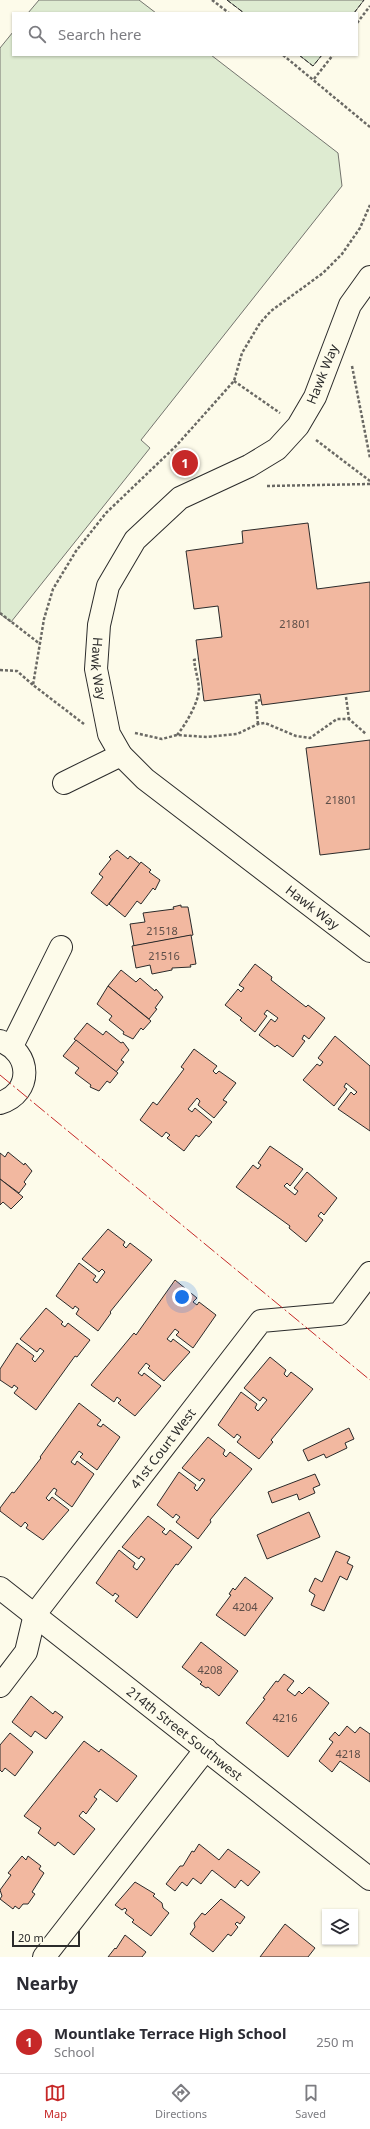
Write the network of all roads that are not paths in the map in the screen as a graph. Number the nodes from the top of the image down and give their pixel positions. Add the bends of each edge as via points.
1 (370, 277) edge
2 (121, 755) junction
3 (64, 783) dead end
4 (61, 947) dead end
5 (370, 952) edge
6 (6, 1044) edge
7 (0, 1103) edge
8 (370, 1273) edge
9 (0, 1588) edge
10 (35, 1614) junction
11 (0, 1686) edge
12 (206, 1750) junction
13 (370, 1879) edge
14 (44, 1957) edge

1 - 2 street, Hawk Way via 350,304 315,397 298,426 277,449 249,466 180,498 135,540 108,586 99,625 96,670 109,734
2 - 3 street
2 - 5 street, Hawk Way via 145,779
4 - 6 street
6 - 7 street via 22,1057 25,1077 16,1095
8 - 10 street, 41st Court West via 339,1314 261,1321
9 - 10 street, 214th Street Southwest
10 - 11 street, 41st Court West via 26,1652
10 - 12 street, 214th Street Southwest
12 - 13 street, 214th Street Southwest
12 - 14 street

